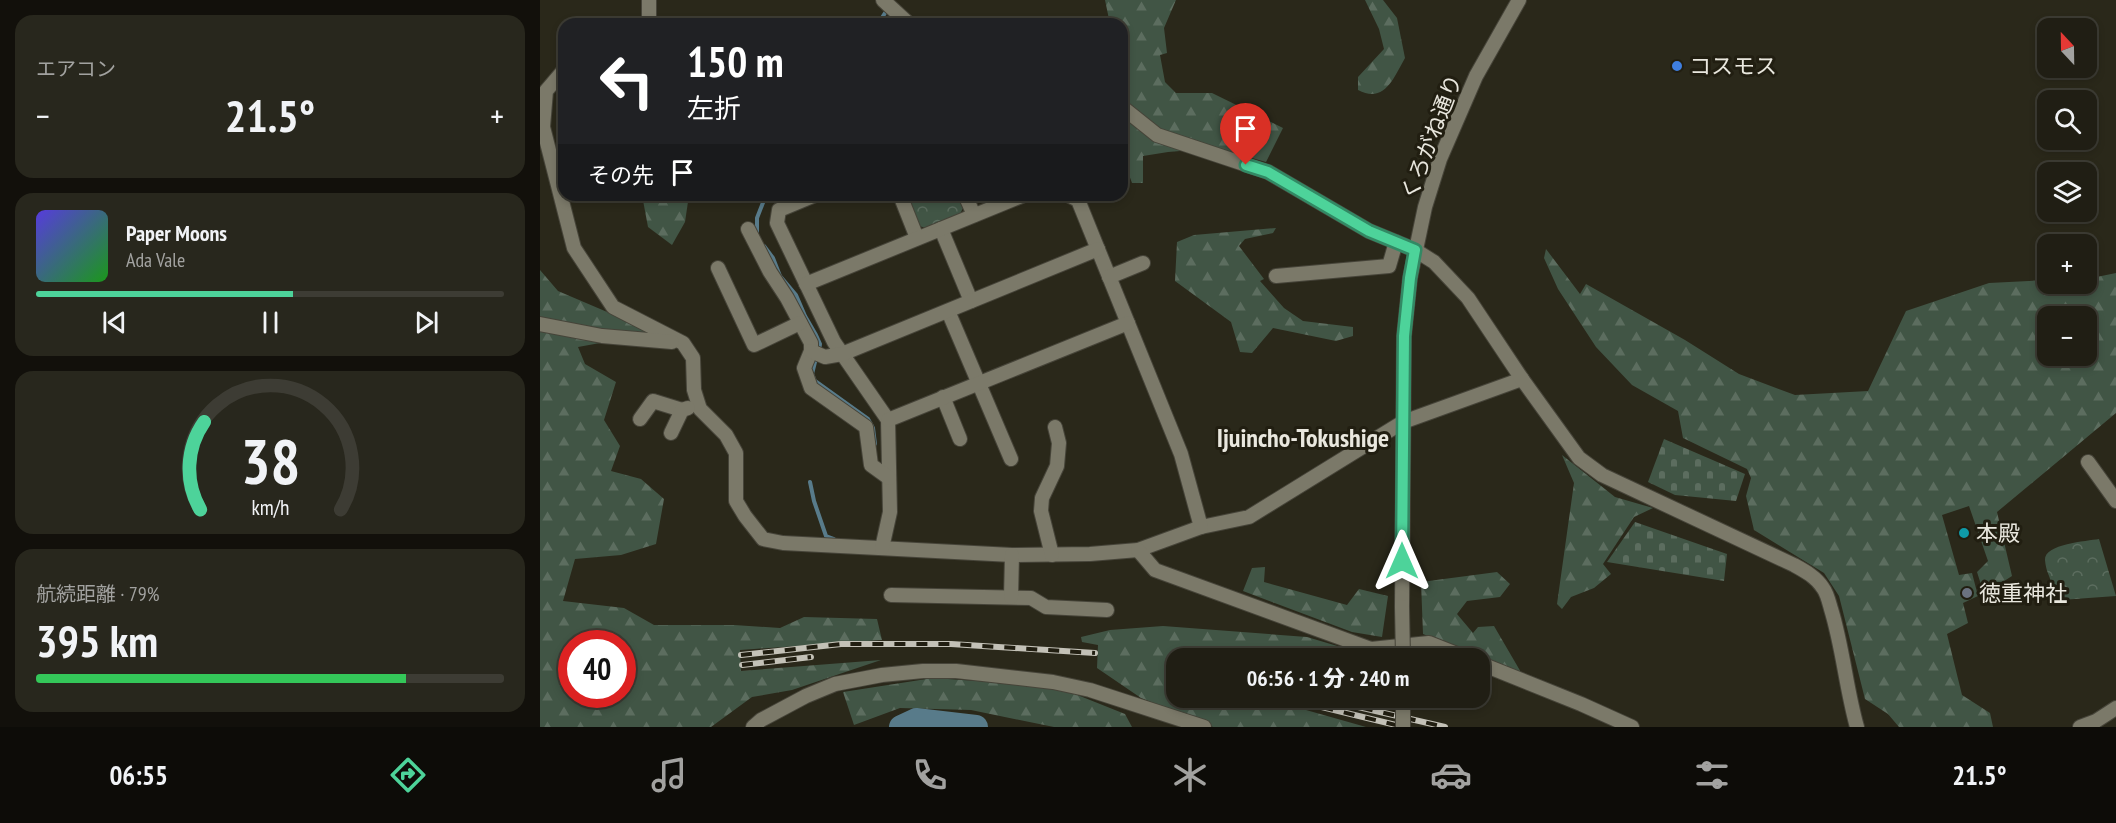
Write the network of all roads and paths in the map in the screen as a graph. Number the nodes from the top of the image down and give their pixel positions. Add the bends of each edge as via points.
1 (649, 0) edge
2 (883, 0) edge
3 (1519, 0) edge
4 (649, 18) edge
5 (902, 18) edge
6 (558, 77) edge
7 (1128, 112) edge
8 (558, 186) edge
9 (562, 201) edge
10 (801, 201) edge
11 (902, 201) edge
12 (968, 201) edge
13 (1009, 201) edge
14 (1078, 201) edge
15 (974, 215) junction
16 (747, 229) dead end
17 (942, 229) junction
18 (917, 238) junction
19 (1396, 242) junction
20 (1098, 249) junction
21 (1415, 250) junction
22 (1143, 263) dead end
23 (718, 268) dead end
24 (1276, 276) dead end
25 (1109, 277) junction
26 (806, 284) junction
27 (971, 301) junction
28 (948, 311) junction
29 (1128, 322) junction
30 (800, 323) junction
31 (540, 324) edge
32 (683, 343) junction
33 (818, 354) junction
34 (842, 354) junction
35 (1522, 379) junction
36 (979, 383) junction
37 (943, 397) junction
38 (699, 405) junction
39 (682, 410) junction
40 (640, 419) dead end
41 (888, 420) junction
42 (1403, 422) junction
43 (1055, 427) dead end
44 (671, 433) dead end
45 (960, 439) dead end
46 (1011, 459) dead end
47 (2088, 462) dead end
48 (889, 478) junction
49 (2116, 501) edge
50 (1201, 527) junction
51 (882, 548) junction
52 (1138, 550) junction
53 (1012, 555) junction
54 (1052, 555) junction
55 (891, 595) dead end
56 (1011, 597) junction
57 (1107, 610) dead end
58 (1368, 648) edge
59 (1380, 648) edge
60 (1403, 648) edge
61 (1441, 648) edge
62 (1490, 668) edge
63 (1403, 708) edge
64 (2116, 708) edge
65 (753, 727) edge
66 (1204, 727) edge
67 (1403, 727) edge
68 (1632, 727) edge
69 (1857, 727) edge
70 (2080, 727) edge

1 - 4 street
2 - 5 street
3 - 21 street, くろがね通り via 1476,76 1440,159
6 - 8 street via 546,91 543,127
7 - 19 street via 1157,135 1268,172 1369,231
9 - 32 street via 574,249 613,308
10 - 26 street via 779,210 777,223
11 - 18 street
12 - 15 street
13 - 15 street
14 - 20 street
15 - 17 street
16 - 30 street
17 - 18 street
17 - 27 street
18 - 26 street
19 - 21 street
19 - 24 street via 1389,266
20 - 25 street
20 - 27 street
21 - 35 street via 1434,262 1468,298
21 - 42 street, くろがね通り via 1406,304
22 - 25 street
23 - 30 street via 754,345
25 - 29 street
26 - 34 street
27 - 28 street
28 - 34 street
28 - 36 street
29 - 36 street
29 - 50 street via 1181,454
30 - 33 street
31 - 32 street via 602,336
32 - 38 street via 693,358 694,390
33 - 34 street
33 - 48 street via 804,368 811,388 866,427 871,465
34 - 41 street
35 - 42 street
35 - 69 street via 1579,459 1602,475 1814,577 1824,589 1833,616
36 - 37 street
36 - 46 street
37 - 41 street
37 - 45 street
38 - 39 street
38 - 51 street via 726,435 736,453 736,501 763,539
39 - 40 street via 653,402
39 - 44 street
41 - 48 street
42 - 50 street via 1249,517
42 - 60 street, くろがね通り, bridge
43 - 54 street via 1059,443 1057,466 1042,498 1041,511
47 - 49 street
48 - 51 street via 890,512
50 - 52 street
51 - 53 street
52 - 54 street
52 - 58 street via 1155,570
53 - 54 street
53 - 56 street
55 - 56 street
56 - 57 street via 1031,598 1046,607
59 - 61 street via 1428,643
62 - 68 street
63 - 67 street, bridge
64 - 70 street
65 - 66 street via 835,684 882,675 956,671 1090,690

